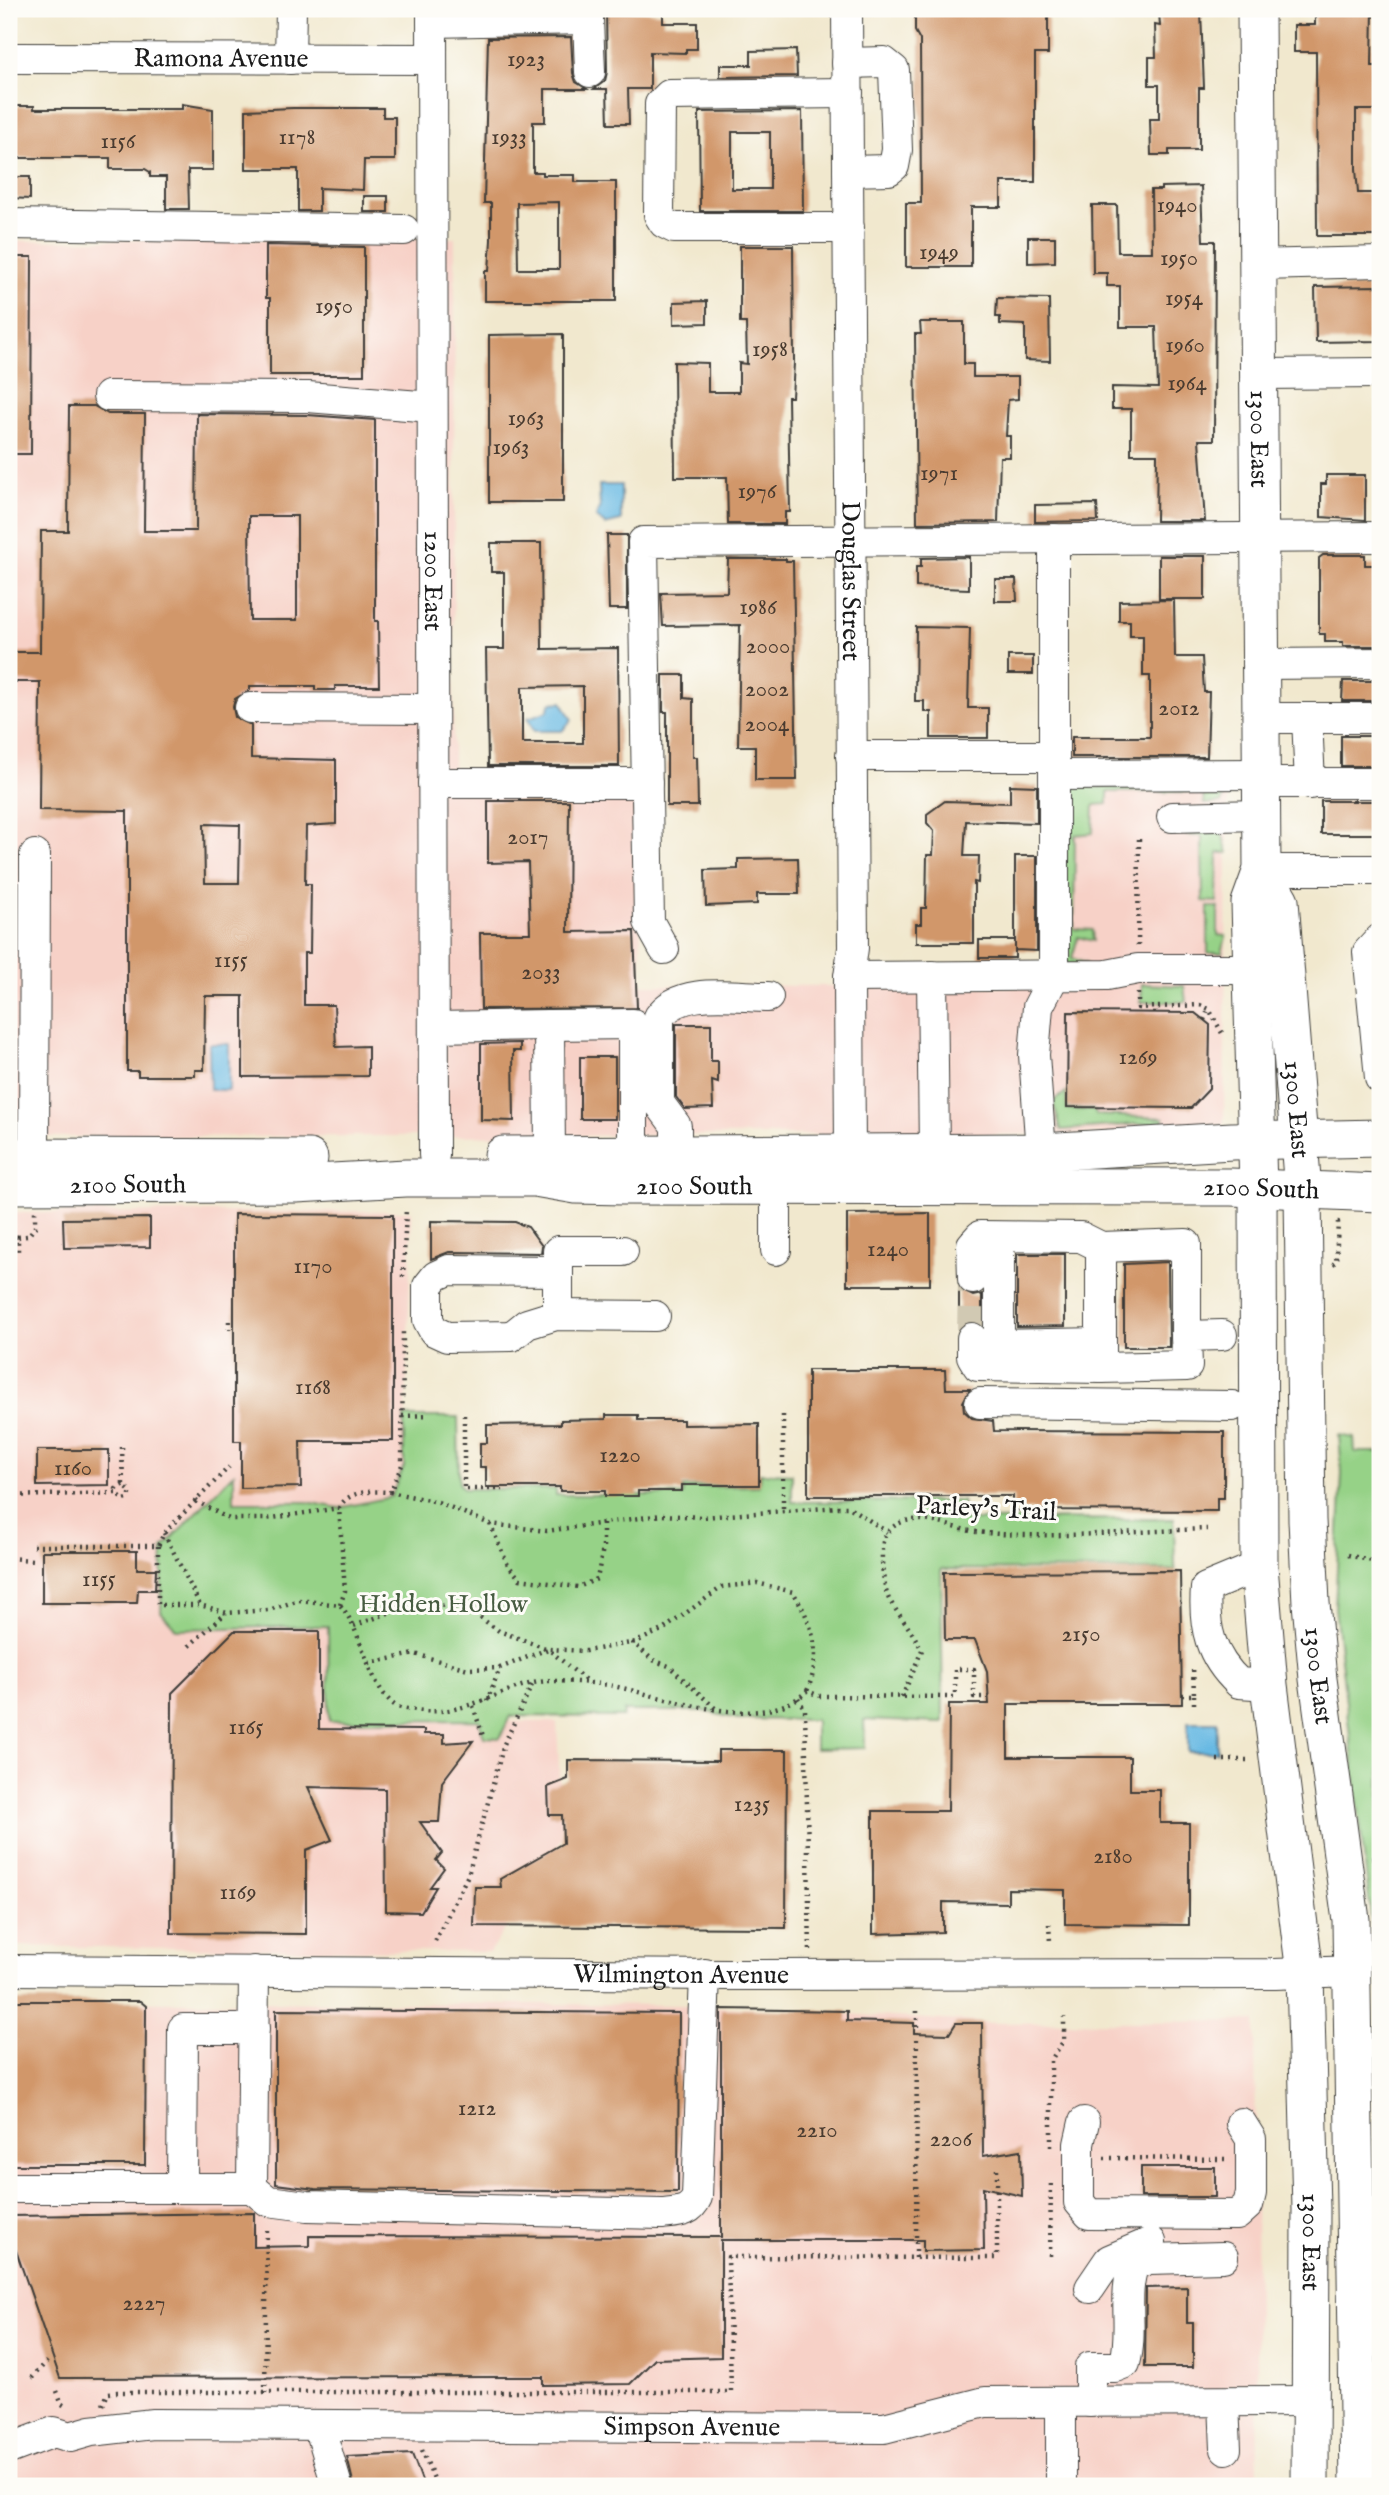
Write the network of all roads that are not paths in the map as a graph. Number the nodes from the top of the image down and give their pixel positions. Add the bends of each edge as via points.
1 (291, 9) edge
2 (847, 9) edge
3 (1256, 9) edge
4 (588, 14) edge
5 (432, 15) edge
6 (9, 58) edge
7 (290, 59) junction
8 (432, 59) junction
9 (847, 63) junction
10 (590, 72) dead end
11 (848, 93) junction
12 (848, 171) junction
13 (9, 224) edge
14 (849, 229) junction
15 (404, 230) dead end
16 (1380, 262) edge
17 (1257, 265) junction
18 (1380, 373) edge
19 (1258, 374) junction
20 (108, 396) dead end
21 (432, 407) junction
22 (1380, 537) edge
23 (1259, 538) junction
24 (1054, 540) junction
25 (850, 541) junction
26 (1380, 663) edge
27 (1260, 664) junction
28 (250, 708) dead end
29 (433, 709) junction
30 (1261, 718) junction
31 (1307, 718) junction
32 (1380, 718) edge
33 (851, 756) junction
34 (1054, 765) junction
35 (433, 783) junction
36 (647, 783) junction
37 (1380, 783) edge
38 (1310, 784) junction
39 (1261, 791) junction
40 (1172, 817) dead end
41 (35, 855) dead end
42 (1262, 870) junction
43 (1380, 870) edge
44 (1380, 939) edge
45 (664, 949) dead end
46 (1253, 969) junction
47 (1054, 975) junction
48 (932, 976) junction
49 (849, 977) junction
50 (768, 997) dead end
51 (549, 1025) junction
52 (434, 1027) junction
53 (1380, 1078) edge
54 (1380, 1138) edge
55 (1300, 1139) junction
56 (1255, 1141) junction
57 (1041, 1152) junction
58 (850, 1153) junction
59 (934, 1153) junction
60 (434, 1154) junction
61 (550, 1155) junction
62 (677, 1155) junction
63 (21, 1157) edge
64 (296, 1159) junction
65 (628, 1170) junction
66 (190, 1184) junction
67 (776, 1186) junction
68 (1258, 1188) junction
69 (1303, 1191) junction
70 (1380, 1193) edge
71 (22, 1196) edge
72 (999, 1237) junction
73 (1088, 1242) junction
74 (776, 1250) dead end
75 (623, 1251) dead end
76 (558, 1271) junction
77 (973, 1279) tunnel mouth
78 (655, 1315) dead end
79 (551, 1317) junction
80 (1222, 1335) dead end
81 (1186, 1336) junction
82 (972, 1339) tunnel mouth
83 (1101, 1355) junction
84 (980, 1403) dead end
85 (1232, 1406) dead end
86 (1259, 1566) junction
87 (1269, 1685) junction
88 (9, 1970) edge
89 (254, 1971) junction
90 (1352, 1971) junction
91 (1305, 1973) junction
92 (705, 1974) junction
93 (254, 2029) junction
94 (1084, 2122) dead end
95 (1241, 2123) dead end
96 (9, 2188) edge
97 (181, 2188) junction
98 (259, 2200) junction
99 (1090, 2288) dead end
100 (1309, 2401) junction
101 (1076, 2402) junction
102 (1224, 2403) junction
103 (71, 2423) junction
104 (319, 2425) junction
105 (9, 2449) edge
106 (1226, 2449) dead end
107 (9, 2469) edge
108 (337, 2486) edge
109 (1061, 2486) edge
110 (1310, 2486) edge
111 (1359, 2486) edge

1 - 7 street
2 - 9 street, Douglas Street
3 - 17 main road, 1300 East
4 - 5 street
4 - 10 street
5 - 8 street, 1200 East
6 - 7 street, Ramona Avenue
7 - 8 street, Ramona Avenue
8 - 21 street, 1200 East
9 - 11 street, Douglas Street
9 - 12 street via 884,62 894,70 897,150 889,170
11 - 12 street, Douglas Street
11 - 14 street via 663,98 659,215 674,229
12 - 14 street, Douglas Street
13 - 15 street
14 - 25 street, Douglas Street
16 - 17 street
17 - 19 main road, 1300 East
18 - 19 street
19 - 23 main road, 1300 East
20 - 21 street via 308,397
21 - 29 street, 1200 East
22 - 23 street
23 - 24 street
23 - 27 main road, 1300 East
24 - 25 street
24 - 34 street
25 - 33 street, Douglas Street
25 - 36 street via 643,542
26 - 27 street
27 - 30 main road, 1300 East
28 - 29 street
29 - 35 street, 1200 East
30 - 31 street
30 - 39 main road, 1300 East
31 - 32 street
31 - 38 street
33 - 34 street
33 - 49 street, Douglas Street via 853,948
34 - 39 street
34 - 47 street
35 - 36 street
35 - 52 street, 1200 East
36 - 45 street via 649,922
37 - 38 street
38 - 39 street
39 - 40 street
39 - 42 main road, 1300 East
41 - 63 street
42 - 43 street
42 - 46 main road, 1300 East via 1250,903
42 - 55 main road, 1300 East via 1280,901
44 - 53 street via 1368,952
46 - 47 street
46 - 56 main road, 1300 East
47 - 48 street
47 - 57 street via 1038,1007 1034,1055
48 - 49 street
48 - 59 street
49 - 58 street, Douglas Street
50 - 62 street via 682,998 667,1005 659,1017 659,1103 676,1126
51 - 52 street
51 - 61 street
51 - 65 street via 633,1024
52 - 60 street, 1200 East
54 - 55 main road, 2100 South
55 - 56 main road, 2100 South
55 - 69 main road, 1300 East
56 - 57 main road, 2100 South
56 - 68 main road, 1300 East
57 - 59 main road, 2100 South
58 - 59 main road, 2100 South
58 - 62 main road, 2100 South
58 - 65 main road via 842,1165 831,1169 662,1171 639,1176
60 - 61 main road, 2100 South
60 - 64 main road, 2100 South
61 - 65 main road, 2100 South
62 - 65 main road, 2100 South
63 - 64 main road, 2100 South
64 - 66 main road via 277,1170 200,1171 191,1176
65 - 66 main road, 2100 South via 576,1185 535,1178
65 - 67 main road, 2100 South
66 - 71 main road, 2100 South
67 - 68 main road, 2100 South
67 - 74 street
68 - 69 main road, 2100 South
68 - 86 main road, 1300 East
69 - 70 main road, 2100 South
69 - 90 main road, 1300 East via 1311,1603 1351,1920
72 - 73 street
72 - 77 street via 981,1236 972,1245
72 - 83 street via 999,1345
73 - 81 street via 1186,1244
73 - 83 street
75 - 76 street via 558,1251
76 - 79 street
76 - 79 street via 449,1269 428,1286 428,1320 434,1331 447,1337 512,1336 527,1324
78 - 79 street
80 - 81 street
81 - 83 street via 1187,1366
82 - 83 street via 972,1356 978,1366
84 - 85 street
86 - 87 main road, 1300 East
86 - 87 street via 1206,1588 1203,1620 1221,1667 1239,1683
87 - 91 main road, 1300 East
88 - 89 street, Wilmington Avenue
89 - 92 street, Wilmington Avenue
89 - 93 street
90 - 91 street, Wilmington Avenue
90 - 111 main road, 1300 East
91 - 92 street, Wilmington Avenue
91 - 100 main road, 1300 East via 1311,2209
92 - 98 street via 697,2197 693,2207 684,2212 307,2206
93 - 97 street via 183,2029
93 - 98 street
94 - 95 street via 1079,2144 1079,2202 1088,2214 1129,2215 1237,2215 1248,2205 1251,2193 1251,2139
96 - 97 street
97 - 98 street
99 - 101 street via 1109,2260 1146,2242 1202,2242 1223,2257 1149,2259 1134,2264 1129,2276 1130,2345 1125,2362 1115,2367 1090,2367
100 - 102 street, Simpson Avenue
100 - 110 main road, 1300 East
101 - 102 street, Simpson Avenue
101 - 104 street, Simpson Avenue via 985,2402 884,2428
101 - 109 street via 1062,2448
102 - 106 street
103 - 104 street, Simpson Avenue via 91,2431 153,2424
103 - 105 street, Simpson Avenue
103 - 107 street, Simpson Avenue via 60,2451
104 - 108 street

